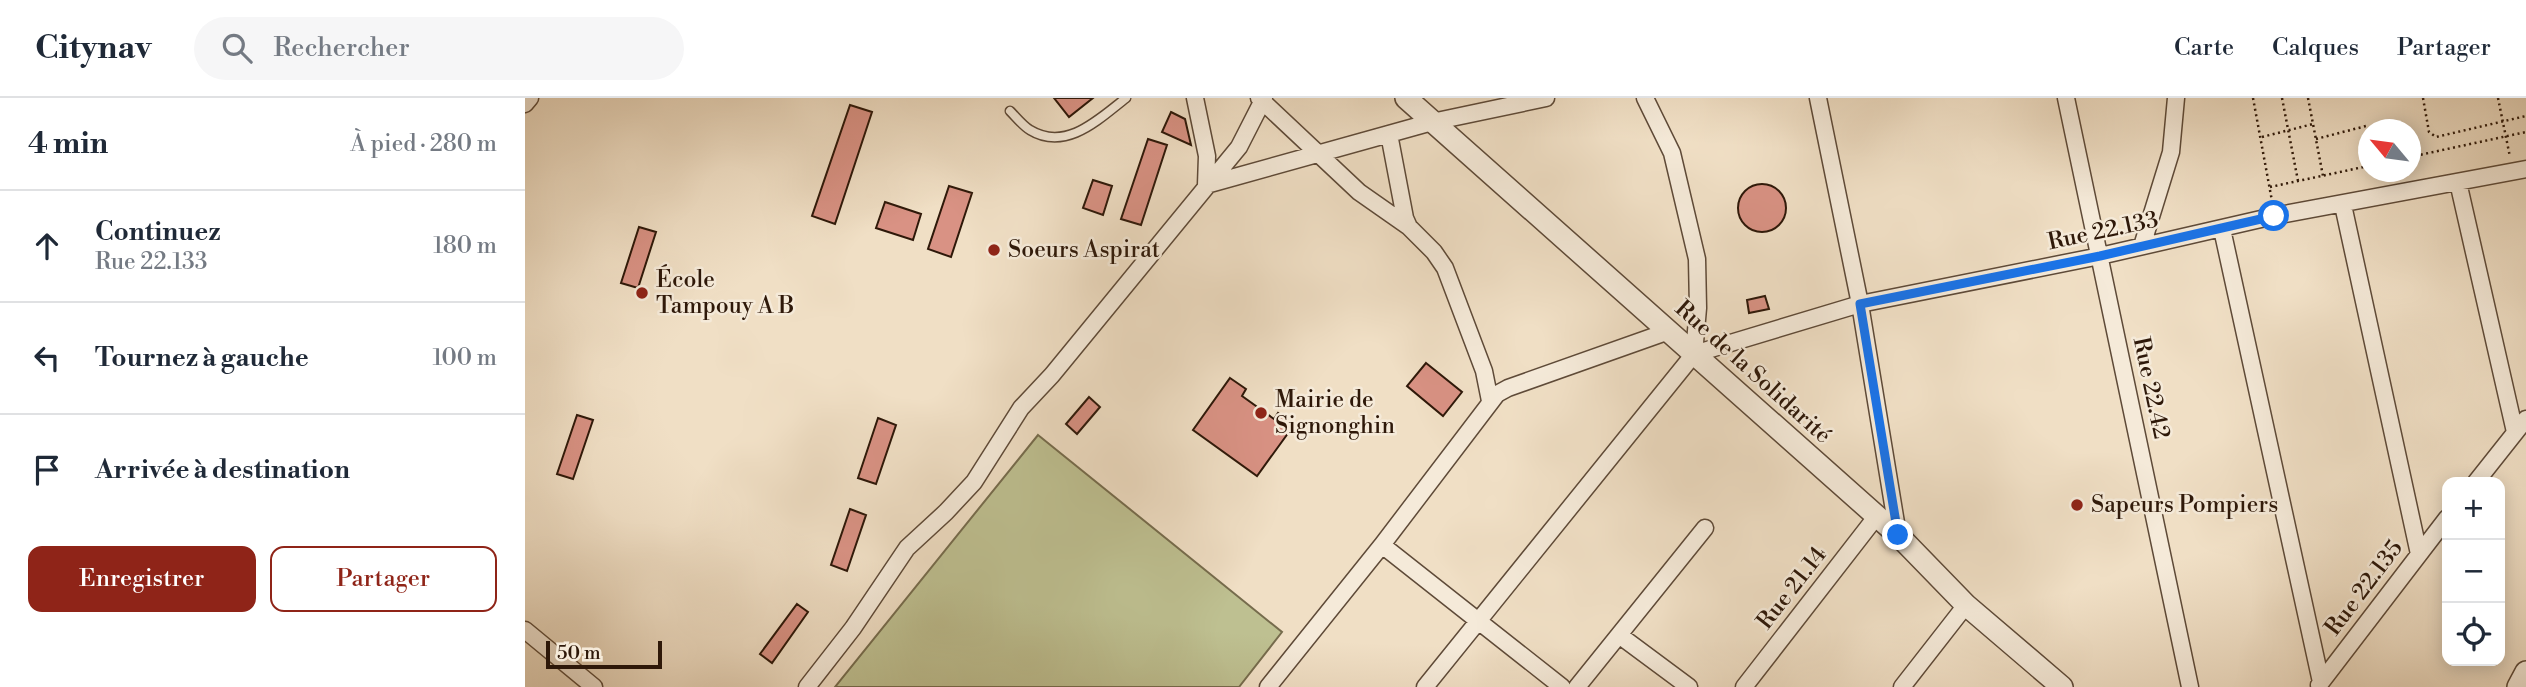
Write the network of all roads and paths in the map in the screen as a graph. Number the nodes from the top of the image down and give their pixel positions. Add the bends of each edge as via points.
1 (530, 98) edge
2 (1126, 98) edge
3 (1195, 98) edge
4 (1406, 98) edge
5 (1546, 98) edge
6 (1645, 98) edge
7 (1818, 98) edge
8 (2066, 98) edge
9 (2176, 98) edge
10 (2253, 98) edge
11 (2282, 98) edge
12 (2308, 98) edge
13 (2423, 98) edge
14 (2498, 98) edge
15 (1262, 99) edge
16 (525, 104) edge
17 (1010, 111) dead end
18 (2526, 116) edge
19 (2503, 121) junction
20 (1432, 122) junction
21 (2313, 124) junction
22 (2358, 129) edge
23 (2288, 130) junction
24 (2526, 132) edge
25 (1389, 134) junction
26 (2261, 137) junction
27 (2506, 137) junction
28 (2316, 139) junction
29 (1318, 154) junction
30 (2421, 155) edge
31 (2358, 168) edge
32 (2519, 171) edge
33 (2323, 176) junction
34 (2298, 181) junction
35 (2458, 182) junction
36 (1206, 185) junction
37 (2270, 187) junction
38 (2343, 205) junction
39 (2274, 216) junction
40 (1409, 228) junction
41 (2222, 229) junction
42 (2142, 246) junction
43 (2100, 256) junction
44 (1860, 304) junction
45 (1669, 331) junction
46 (1694, 354) junction
47 (1490, 401) junction
48 (2526, 419) edge
49 (2515, 432) junction
50 (2480, 477) edge
51 (1876, 517) junction
52 (2442, 524) edge
53 (1705, 528) dead end
54 (1898, 535) junction
55 (1382, 545) junction
56 (2419, 554) junction
57 (1966, 605) junction
58 (1477, 620) junction
59 (525, 630) edge
60 (1619, 635) junction
61 (2526, 672) edge
62 (2319, 684) edge
63 (594, 687) edge
64 (807, 687) edge
65 (1268, 687) edge
66 (1425, 687) edge
67 (1562, 687) edge
68 (1577, 687) edge
69 (1689, 687) edge
70 (1744, 687) edge
71 (1902, 687) edge
72 (2061, 687) edge
73 (2190, 687) edge
74 (2518, 687) edge

1 - 16 street
2 - 17 lane via 1086,129 1069,136 1047,137 1029,130
3 - 36 street via 1207,156
4 - 20 street, Rue de la Solidarité
5 - 20 street
6 - 46 street via 1672,153 1697,259
7 - 44 street
8 - 43 street, Rue 22.42
9 - 42 street via 2171,152
10 - 26 path
11 - 23 path
12 - 21 path
13 - 19 path via 2431,136
14 - 19 path
15 - 29 street
15 - 36 street via 1239,147
18 - 19 path
19 - 27 path
20 - 25 street
20 - 45 street, Rue de la Solidarité
21 - 23 path
21 - 28 path
22 - 28 path
23 - 26 path
23 - 34 path
24 - 27 path
25 - 29 street
25 - 40 street
26 - 37 path
27 - 30 path
27 - 32 path
28 - 33 path
29 - 36 street
29 - 40 street via 1359,192
31 - 33 path
32 - 35 street, Rue 22.133
33 - 34 path
34 - 37 path
35 - 38 street, Rue 22.133
35 - 49 street
36 - 64 street via 1021,408 974,482 907,548
37 - 39 path
38 - 39 street, Rue 22.133
38 - 56 street
39 - 41 street, Rue 22.133
40 - 47 street via 1445,268 1484,371
41 - 42 street, Rue 22.133
41 - 62 street
42 - 43 street, Rue 22.133
43 - 44 street, Rue 22.133
43 - 73 street, Rue 22.42
44 - 46 street, Rue 22.133
44 - 54 street
45 - 46 street, Rue de la Solidarité
45 - 47 street via 1508,388
46 - 51 street, Rue de la Solidarité
46 - 58 street
47 - 55 street
48 - 49 street
49 - 50 street
51 - 54 street, Rue de la Solidarité
51 - 70 street, Rue 21.14
52 - 56 street, Rue 22.135
53 - 60 street
54 - 57 street, Rue de la Solidarité
55 - 58 street
55 - 65 street
56 - 62 street, Rue 22.135
57 - 71 street
57 - 72 street, Rue de la Solidarité
58 - 66 street
58 - 67 street
59 - 63 street
60 - 68 street
60 - 69 street
61 - 74 street

